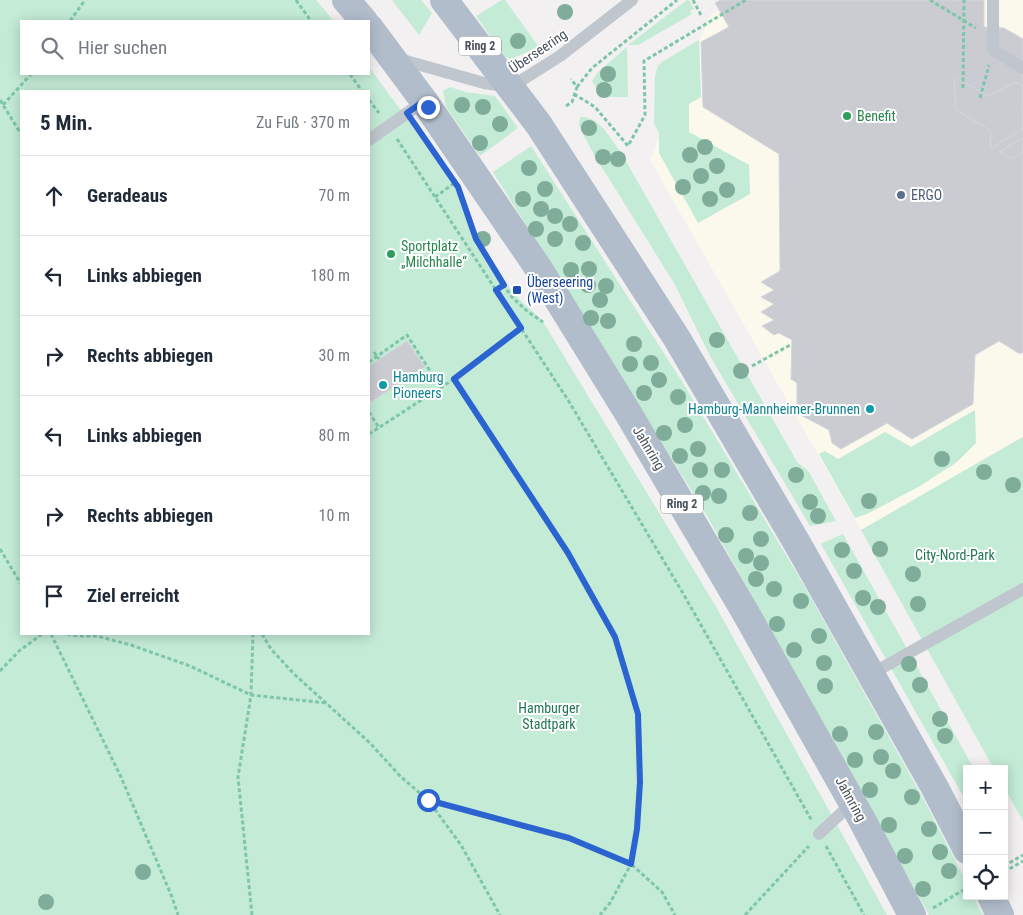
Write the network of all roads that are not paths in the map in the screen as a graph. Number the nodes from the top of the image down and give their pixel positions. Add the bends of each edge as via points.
1 (346, 0) edge
2 (444, 0) edge
3 (632, 0) edge
4 (993, 0) edge
5 (363, 20) edge
6 (370, 28) edge
7 (392, 56) junction
8 (1023, 68) edge
9 (511, 87) junction
10 (424, 101) junction
11 (370, 139) edge
12 (1023, 589) edge
13 (871, 674) junction
14 (852, 803) junction
15 (819, 834) road end
16 (963, 842) edge
17 (993, 900) edge
18 (920, 913) edge
19 (1000, 915) edge

1 - 5 main road
2 - 9 main road, Ring 2
3 - 9 lane, Überseering via 560,56
4 - 8 lane via 993,50
6 - 7 main road, Jahnring / Ring 2
7 - 9 lane, Überseering via 474,80
7 - 10 main road, Jahnring / Ring 2
9 - 13 main road, Ring 2 via 676,337
10 - 11 lane
10 - 14 main road, Jahnring / Ring 2 via 539,269 628,413
12 - 13 lane
13 - 16 main road, Ring 2
14 - 15 lane
14 - 18 main road, Jahnring / Ring 2
17 - 19 main road

